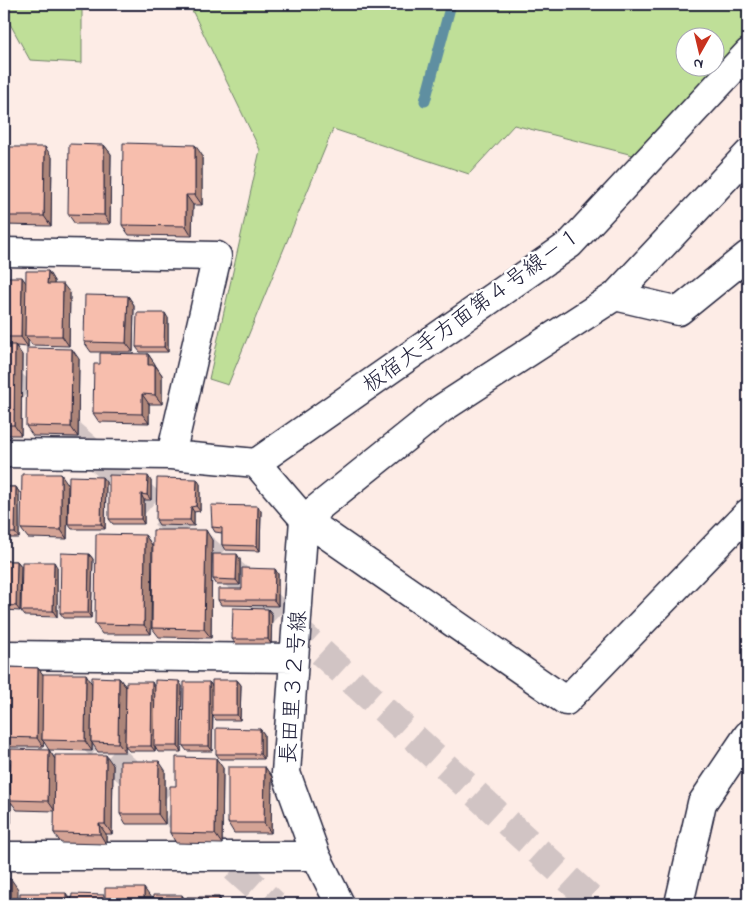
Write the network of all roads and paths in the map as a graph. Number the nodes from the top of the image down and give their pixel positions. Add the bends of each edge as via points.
1 (748, 53) edge
2 (748, 154) edge
3 (4, 252) edge
4 (748, 255) edge
5 (615, 296) junction
6 (4, 453) edge
7 (171, 455) junction
8 (256, 463) junction
9 (748, 513) edge
10 (304, 519) junction
11 (4, 655) edge
12 (294, 658) junction
13 (748, 736) edge
14 (4, 856) edge
15 (316, 856) junction
16 (340, 904) edge
17 (679, 904) edge

1 - 8 street, 板宿大手方面第４号線－１ via 570,244
2 - 5 street
3 - 7 street via 217,256
4 - 5 street via 679,312
5 - 10 street via 441,409
6 - 7 street
7 - 8 street
8 - 10 street
9 - 10 street via 566,700
10 - 12 street, 長田里３２号線
11 - 12 street
12 - 15 street, 長田里３２号線 via 286,774
13 - 17 street via 702,803
14 - 15 street
15 - 16 street, 長田里３２号線

